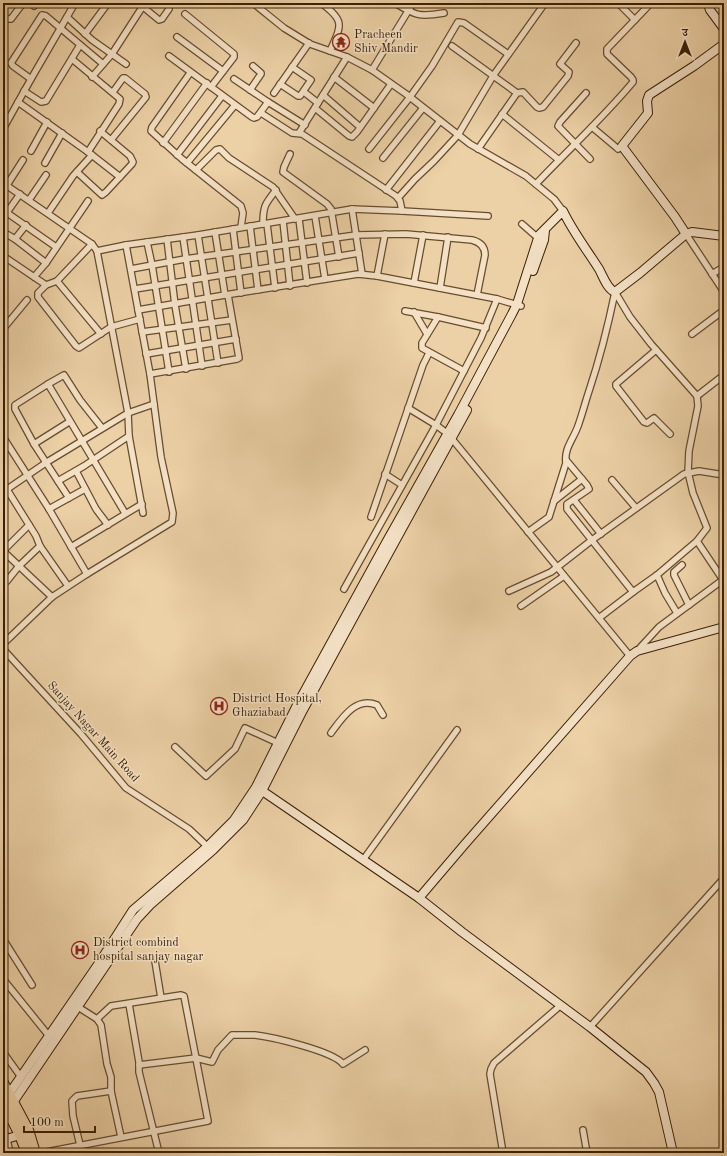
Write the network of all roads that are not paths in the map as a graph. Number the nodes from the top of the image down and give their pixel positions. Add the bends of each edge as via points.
1 (23, 3) edge
2 (75, 3) edge
3 (108, 3) edge
4 (167, 3) edge
5 (253, 3) edge
6 (321, 3) edge
7 (395, 3) edge
8 (413, 3) edge
9 (545, 3) edge
10 (618, 3) edge
11 (651, 3) edge
12 (712, 3) edge
13 (142, 5) edge
14 (408, 11) junction
15 (444, 13) dead end
16 (185, 14) dead end
17 (3, 17) edge
18 (67, 17) junction
19 (635, 20) junction
20 (60, 28) junction
21 (724, 29) edge
22 (85, 34) junction
23 (177, 37) dead end
24 (308, 43) junction
25 (576, 43) dead end
26 (724, 44) edge
27 (80, 45) junction
28 (452, 46) dead end
29 (330, 51) junction
30 (112, 54) junction
31 (508, 54) junction
32 (168, 56) dead end
33 (346, 57) junction
34 (72, 59) junction
35 (103, 64) junction
36 (126, 64) dead end
37 (253, 66) dead end
38 (292, 67) junction
39 (372, 70) junction
40 (223, 71) junction
41 (190, 73) junction
42 (493, 76) junction
43 (92, 77) junction
44 (334, 77) junction
45 (31, 79) junction
46 (234, 79) dead end
47 (280, 84) junction
48 (391, 84) junction
49 (209, 85) junction
50 (250, 90) junction
51 (24, 91) junction
52 (113, 92) junction
53 (304, 92) junction
54 (274, 93) dead end
55 (517, 93) junction
56 (586, 93) dead end
57 (323, 95) junction
58 (222, 96) junction
59 (410, 97) junction
60 (18, 102) junction
61 (268, 102) junction
62 (235, 105) junction
63 (317, 105) junction
64 (374, 108) junction
65 (423, 108) junction
66 (261, 113) junction
67 (502, 114) junction
68 (47, 122) junction
69 (440, 122) junction
70 (305, 125) junction
71 (360, 127) junction
72 (592, 127) junction
73 (3, 129) edge
74 (100, 132) junction
75 (62, 133) junction
76 (299, 133) junction
77 (458, 135) junction
78 (111, 140) junction
79 (163, 143) junction
80 (575, 143) junction
81 (622, 146) junction
82 (369, 149) dead end
83 (478, 149) junction
84 (31, 151) dead end
85 (90, 153) junction
86 (290, 154) dead end
87 (178, 155) junction
88 (383, 158) dead end
89 (590, 159) dead end
90 (23, 160) dead end
91 (559, 160) junction
92 (45, 163) dead end
93 (187, 163) junction
94 (196, 170) junction
95 (77, 172) junction
96 (46, 175) dead end
97 (120, 178) junction
98 (5, 184) edge
99 (536, 184) junction
100 (276, 190) junction
101 (386, 190) junction
102 (20, 194) junction
103 (398, 198) junction
104 (29, 200) junction
105 (88, 201) dead end
106 (352, 209) junction
107 (402, 210) junction
108 (5, 211) edge
109 (563, 211) junction
110 (332, 212) junction
111 (48, 214) junction
112 (315, 216) junction
113 (488, 216) dead end
114 (3, 218) edge
115 (297, 219) junction
116 (283, 221) junction
117 (265, 224) junction
118 (522, 224) dead end
119 (26, 225) junction
120 (250, 226) junction
121 (241, 227) junction
122 (69, 228) junction
123 (233, 229) junction
124 (545, 230) junction
125 (3, 232) edge
126 (215, 232) junction
127 (385, 234) junction
128 (686, 234) junction
129 (198, 235) junction
130 (356, 235) junction
131 (423, 235) junction
132 (724, 236) edge
133 (183, 237) junction
134 (336, 237) junction
135 (448, 237) junction
136 (538, 238) junction
137 (15, 239) junction
138 (167, 239) junction
139 (319, 240) junction
140 (147, 242) junction
141 (302, 242) junction
142 (92, 244) junction
143 (126, 245) junction
144 (286, 245) junction
145 (56, 247) junction
146 (270, 247) junction
147 (254, 249) junction
148 (96, 251) junction
149 (236, 252) junction
150 (359, 253) junction
151 (219, 255) junction
152 (3, 256) edge
153 (202, 257) junction
154 (339, 257) junction
155 (185, 259) junction
156 (322, 260) junction
157 (170, 262) junction
158 (305, 262) junction
159 (46, 263) junction
160 (152, 265) junction
161 (289, 265) junction
162 (724, 267) edge
163 (272, 268) junction
164 (131, 269) junction
165 (256, 270) junction
166 (238, 273) junction
167 (362, 274) junction
168 (712, 274) junction
169 (222, 276) junction
170 (377, 276) junction
171 (34, 277) junction
172 (205, 278) junction
173 (325, 279) junction
174 (57, 281) junction
175 (189, 281) junction
176 (307, 282) junction
177 (172, 283) junction
178 (414, 283) junction
179 (46, 285) junction
180 (290, 286) junction
181 (155, 287) junction
182 (275, 288) junction
183 (440, 288) junction
184 (135, 289) junction
185 (258, 290) junction
186 (615, 292) junction
187 (724, 292) edge
188 (241, 293) junction
189 (226, 295) junction
190 (477, 295) junction
191 (208, 298) junction
192 (497, 299) junction
193 (28, 300) dead end
194 (192, 302) junction
195 (175, 305) junction
196 (519, 305) junction
197 (158, 308) junction
198 (138, 310) junction
199 (724, 310) edge
200 (405, 311) dead end
201 (414, 312) junction
202 (438, 317) junction
203 (140, 318) junction
204 (232, 320) junction
205 (212, 322) junction
206 (196, 324) junction
207 (111, 327) junction
208 (179, 327) junction
209 (486, 328) junction
210 (3, 329) edge
211 (162, 329) junction
212 (142, 332) junction
213 (101, 334) junction
214 (428, 334) junction
215 (692, 334) dead end
216 (236, 339) junction
217 (215, 342) junction
218 (199, 345) junction
219 (182, 348) junction
220 (165, 350) junction
221 (656, 350) junction
222 (429, 353) junction
223 (146, 354) junction
224 (218, 363) junction
225 (202, 366) junction
226 (186, 369) junction
227 (464, 371) junction
228 (169, 372) junction
229 (150, 374) junction
230 (724, 375) edge
231 (48, 384) junction
232 (697, 396) junction
233 (154, 404) junction
234 (408, 408) junction
235 (128, 413) junction
236 (69, 422) junction
237 (436, 424) junction
238 (102, 428) junction
239 (670, 434) dead end
240 (129, 436) junction
241 (450, 436) junction
242 (3, 437) edge
243 (82, 441) junction
244 (34, 444) junction
245 (92, 460) junction
246 (566, 460) junction
247 (47, 462) junction
248 (76, 471) junction
249 (688, 472) junction
250 (385, 474) junction
251 (724, 475) edge
252 (27, 476) junction
253 (582, 479) junction
254 (58, 480) junction
255 (612, 480) dead end
256 (3, 483) edge
257 (402, 485) junction
258 (85, 489) junction
259 (5, 491) edge
260 (69, 498) junction
261 (574, 500) junction
262 (554, 501) junction
263 (142, 504) junction
264 (636, 508) junction
265 (49, 510) junction
266 (125, 513) junction
267 (143, 513) dead end
268 (371, 517) dead end
269 (29, 524) junction
270 (108, 525) junction
271 (528, 532) junction
272 (601, 534) junction
273 (592, 540) junction
274 (697, 541) junction
275 (40, 546) junction
276 (71, 547) junction
277 (3, 551) edge
278 (682, 565) dead end
279 (19, 566) junction
280 (557, 567) junction
281 (88, 574) junction
282 (657, 575) junction
283 (564, 576) junction
284 (723, 579) edge
285 (7, 581) dead end
286 (68, 586) junction
287 (344, 589) dead end
288 (508, 591) dead end
289 (633, 592) junction
290 (52, 597) junction
291 (689, 605) junction
292 (521, 606) dead end
293 (677, 613) junction
294 (599, 618) junction
295 (724, 627) edge
296 (3, 644) edge
297 (3, 649) edge
298 (633, 653) junction
299 (382, 715) dead end
300 (457, 730) dead end
301 (331, 733) dead end
302 (278, 742) junction
303 (176, 747) dead end
304 (259, 789) junction
305 (210, 849) junction
306 (363, 860) junction
307 (724, 878) edge
308 (419, 898) junction
309 (3, 939) edge
310 (155, 961) dead end
311 (3, 979) edge
312 (32, 985) dead end
313 (161, 998) junction
314 (130, 1004) junction
315 (561, 1005) junction
316 (78, 1006) junction
317 (97, 1019) junction
318 (590, 1027) junction
319 (49, 1036) junction
320 (364, 1050) dead end
321 (3, 1052) edge
322 (196, 1058) junction
323 (139, 1065) junction
324 (21, 1077) junction
325 (3, 1083) edge
326 (111, 1092) junction
327 (9, 1099) edge
328 (3, 1130) edge
329 (583, 1130) dead end
330 (154, 1131) junction
331 (20, 1135) junction
332 (121, 1137) junction
333 (5, 1140) edge
334 (80, 1145) junction
335 (62, 1151) edge
336 (10, 1153) edge
337 (27, 1153) edge
338 (35, 1153) edge
339 (41, 1153) edge
340 (159, 1153) edge
341 (503, 1153) edge
342 (587, 1153) edge
343 (673, 1153) edge

1 - 17 street via 11,19
2 - 18 street
3 - 22 street
4 - 13 street via 169,9 159,20
5 - 24 street
6 - 29 street via 336,16 340,25
7 - 14 street
8 - 14 street
9 - 31 street
10 - 19 street
11 - 19 street
12 - 21 street via 710,10
13 - 30 street
14 - 15 street via 428,16
14 - 39 street
16 - 40 street via 234,54
18 - 20 street
18 - 22 street
19 - 72 street via 608,46 606,52 633,78 633,82
20 - 27 street
20 - 45 street
20 - 45 street via 42,15 12,61 13,66
22 - 30 street
23 - 40 street
24 - 29 street
24 - 38 street
25 - 55 street via 560,62 569,72 568,76 543,107 537,107 522,92
26 - 81 street via 649,95 646,116
27 - 34 street
27 - 35 street
28 - 42 street
29 - 33 street
30 - 35 street
30 - 36 street
31 - 42 street
31 - 59 street via 464,23 458,22
32 - 41 street
33 - 39 street
33 - 44 street
34 - 43 street
34 - 51 street via 44,102
35 - 43 street
37 - 50 street via 261,74
38 - 47 street
38 - 53 street via 311,80
39 - 48 street
40 - 49 street
41 - 49 street
41 - 79 street via 151,129
42 - 55 street
42 - 77 street
43 - 52 street
44 - 57 street
44 - 64 street
45 - 51 street
46 - 50 street
47 - 53 street via 298,96
47 - 54 street
48 - 59 street
48 - 64 street
49 - 58 street
49 - 79 street
50 - 61 street
51 - 60 street
52 - 74 street via 120,101
52 - 78 street via 125,78 146,97
53 - 63 street
55 - 67 street
56 - 80 street via 558,124 558,127
57 - 63 street
57 - 71 street
58 - 62 street
58 - 87 street
59 - 65 street
59 - 82 street
60 - 68 street
60 - 73 street
61 - 66 street
61 - 70 street
62 - 66 street via 254,118
62 - 93 street
63 - 70 street
63 - 71 street via 351,137
64 - 71 street
65 - 69 street
65 - 88 street
66 - 76 street via 295,135
67 - 83 street
67 - 91 street
68 - 75 street
68 - 84 street
69 - 77 street
69 - 101 street
70 - 76 street
72 - 80 street
72 - 81 street via 618,149
74 - 78 street
74 - 85 street
75 - 85 street
75 - 92 street
76 - 101 street
77 - 83 street
77 - 103 street
78 - 97 street via 130,156 133,162
79 - 87 street
80 - 89 street
80 - 91 street
81 - 128 street
83 - 99 street via 516,169
85 - 95 street
85 - 97 street
86 - 110 street via 283,170 285,174 327,204
87 - 93 street
90 - 98 street
91 - 99 street
93 - 94 street
94 - 100 street via 220,149
94 - 121 street via 241,206
95 - 97 street via 102,195
95 - 111 street
96 - 104 street
98 - 102 street
99 - 109 street
100 - 115 street
100 - 117 street via 265,206
101 - 103 street
102 - 104 street
102 - 108 street
103 - 107 street
104 - 111 street
105 - 122 street
106 - 107 street
106 - 110 street
106 - 130 street
107 - 113 street
108 - 114 street
108 - 119 street
109 - 124 street
109 - 186 street via 610,289
110 - 112 street
110 - 134 street
111 - 122 street
112 - 115 street
112 - 139 street
115 - 116 street
115 - 141 street
116 - 117 street
116 - 144 street
117 - 120 street
117 - 146 street
118 - 136 street
119 - 137 street
119 - 145 street
120 - 121 street
120 - 147 street
121 - 123 street
122 - 142 street
122 - 145 street
123 - 126 street
123 - 149 street
124 - 136 street
124 - 196 street via 544,240
125 - 137 street
126 - 129 street
126 - 151 street
127 - 130 street
127 - 131 street
127 - 170 street
128 - 132 street via 692,232
128 - 168 street
128 - 186 street
129 - 133 street
129 - 153 street
130 - 134 street
130 - 150 street
131 - 135 street
131 - 178 street
133 - 138 street
133 - 155 street
134 - 139 street
134 - 154 street
135 - 183 street
135 - 190 street via 477,241 483,246 485,251
136 - 196 street
137 - 159 street
138 - 140 street
138 - 157 street
139 - 141 street
139 - 156 street
140 - 143 street
140 - 160 street
141 - 144 street
141 - 158 street
142 - 148 street
142 - 174 street
143 - 148 street
143 - 164 street
144 - 146 street
144 - 161 street
145 - 159 street
146 - 147 street
146 - 163 street
147 - 149 street
147 - 165 street
148 - 207 street
149 - 151 street
149 - 166 street
150 - 154 street
150 - 167 street
151 - 153 street
151 - 169 street
152 - 171 street
153 - 155 street
153 - 172 street
154 - 156 street
155 - 157 street
155 - 175 street
156 - 158 street
156 - 173 street
157 - 160 street
157 - 177 street
158 - 161 street
158 - 176 street
159 - 171 street
160 - 164 street
160 - 181 street
161 - 163 street
161 - 180 street
162 - 168 street
163 - 165 street
163 - 182 street
164 - 184 street
165 - 166 street
165 - 185 street
166 - 169 street
166 - 188 street
167 - 170 street
167 - 173 street
168 - 187 street
169 - 172 street
169 - 189 street
170 - 178 street
171 - 179 street
172 - 175 street
172 - 191 street
173 - 176 street
174 - 179 street
174 - 213 street
175 - 177 street
175 - 194 street
176 - 180 street
177 - 181 street
177 - 195 street
178 - 183 street
179 - 213 street via 38,296 76,346 81,348
180 - 182 street
181 - 184 street
181 - 197 street
182 - 185 street
183 - 190 street
184 - 198 street
185 - 188 street
186 - 221 street via 630,317
186 - 246 street via 601,355 578,425 566,449
188 - 189 street
189 - 191 street
189 - 204 street
190 - 192 street
191 - 194 street
191 - 205 street
192 - 196 street
192 - 209 street
193 - 210 street
194 - 195 street
194 - 206 street
195 - 197 street
195 - 208 street
196 - 241 street
197 - 198 street
197 - 211 street
198 - 203 street
199 - 215 street
200 - 201 street
201 - 202 street
201 - 214 street
202 - 209 street
202 - 214 street
203 - 207 street
203 - 212 street
204 - 205 street
204 - 216 street
205 - 206 street
205 - 217 street
206 - 208 street
206 - 218 street
207 - 213 street
207 - 235 street
208 - 211 street
208 - 219 street
209 - 227 street
211 - 212 street
211 - 220 street
212 - 223 street
214 - 222 street via 421,345
216 - 217 street
216 - 224 street via 239,358
217 - 218 street
217 - 224 street
218 - 219 street
218 - 225 street
219 - 220 street
219 - 226 street
220 - 223 street
220 - 228 street
221 - 232 street
221 - 239 street via 616,386 644,422 647,423 654,418
222 - 227 street
222 - 234 street
223 - 229 street
224 - 225 street
225 - 226 street
226 - 228 street
227 - 237 street
228 - 229 street
229 - 233 street
230 - 232 street
231 - 236 street
231 - 238 street via 64,375
231 - 244 street via 14,406
232 - 249 street via 698,406 689,451
233 - 235 street
233 - 281 street via 173,513 172,522
234 - 237 street
234 - 250 street
235 - 238 street
235 - 240 street
236 - 243 street
236 - 244 street
237 - 241 street
237 - 257 street
238 - 243 street
240 - 245 street
240 - 263 street
241 - 271 street
241 - 302 street via 383,548
241 - 304 street
242 - 252 street
243 - 245 street
243 - 247 street
244 - 247 street
245 - 248 street
245 - 266 street
246 - 253 street
246 - 262 street
247 - 252 street
247 - 254 street
248 - 254 street
248 - 258 street
249 - 251 street
249 - 264 street
249 - 274 street via 693,493 707,528
250 - 257 street
250 - 268 street
252 - 259 street
252 - 265 street
253 - 261 street via 589,489
253 - 262 street
254 - 260 street
255 - 264 street
256 - 259 street
257 - 287 street
258 - 260 street
258 - 270 street
259 - 269 street
260 - 265 street
261 - 272 street
261 - 273 street via 566,505 567,509
262 - 271 street via 549,517
263 - 266 street
263 - 267 street
264 - 272 street
265 - 276 street
266 - 270 street
269 - 275 street
269 - 277 street
270 - 276 street
271 - 280 street
272 - 273 street
273 - 280 street
273 - 289 street
274 - 282 street
274 - 284 street
275 - 279 street
275 - 286 street
276 - 281 street
277 - 279 street
278 - 291 street via 674,575
279 - 285 street
279 - 290 street
280 - 283 street
280 - 288 street
281 - 286 street
282 - 289 street
282 - 293 street
283 - 292 street
283 - 294 street
284 - 291 street
286 - 290 street
289 - 294 street
290 - 296 street
291 - 293 street
293 - 298 street via 652,632
294 - 298 street
295 - 298 street
297 - 305 street, Sanjay Nagar Main Road via 81,734 126,788 190,829
298 - 308 street
299 - 301 street via 377,705 364,702 343,716
300 - 306 street
302 - 303 street via 245,728 234,749 206,776
302 - 304 street
304 - 305 street
304 - 306 street
305 - 316 street via 137,919
305 - 319 street via 134,910
306 - 308 street
307 - 318 street
308 - 315 street
309 - 312 street
310 - 313 street
311 - 319 street
313 - 314 street
313 - 322 street via 184,996
314 - 317 street via 111,1006
314 - 323 street
315 - 318 street
315 - 341 street via 494,1062 491,1069
316 - 317 street
316 - 327 street
317 - 326 street via 101,1025 111,1077
318 - 343 street via 646,1072 654,1083 665,1114
319 - 324 street
320 - 322 street via 343,1064 323,1052 255,1035 232,1035 218,1050 212,1062
321 - 324 street
322 - 323 street
322 - 330 street via 208,1121
323 - 330 street
324 - 327 street
325 - 327 highway
326 - 332 street
326 - 334 street via 77,1096 72,1101
327 - 331 highway
327 - 338 highway via 28,1130
328 - 333 street
329 - 342 street
330 - 332 street
330 - 340 street
331 - 333 street
331 - 337 highway
332 - 334 street
333 - 336 street
334 - 335 street
335 - 339 street

